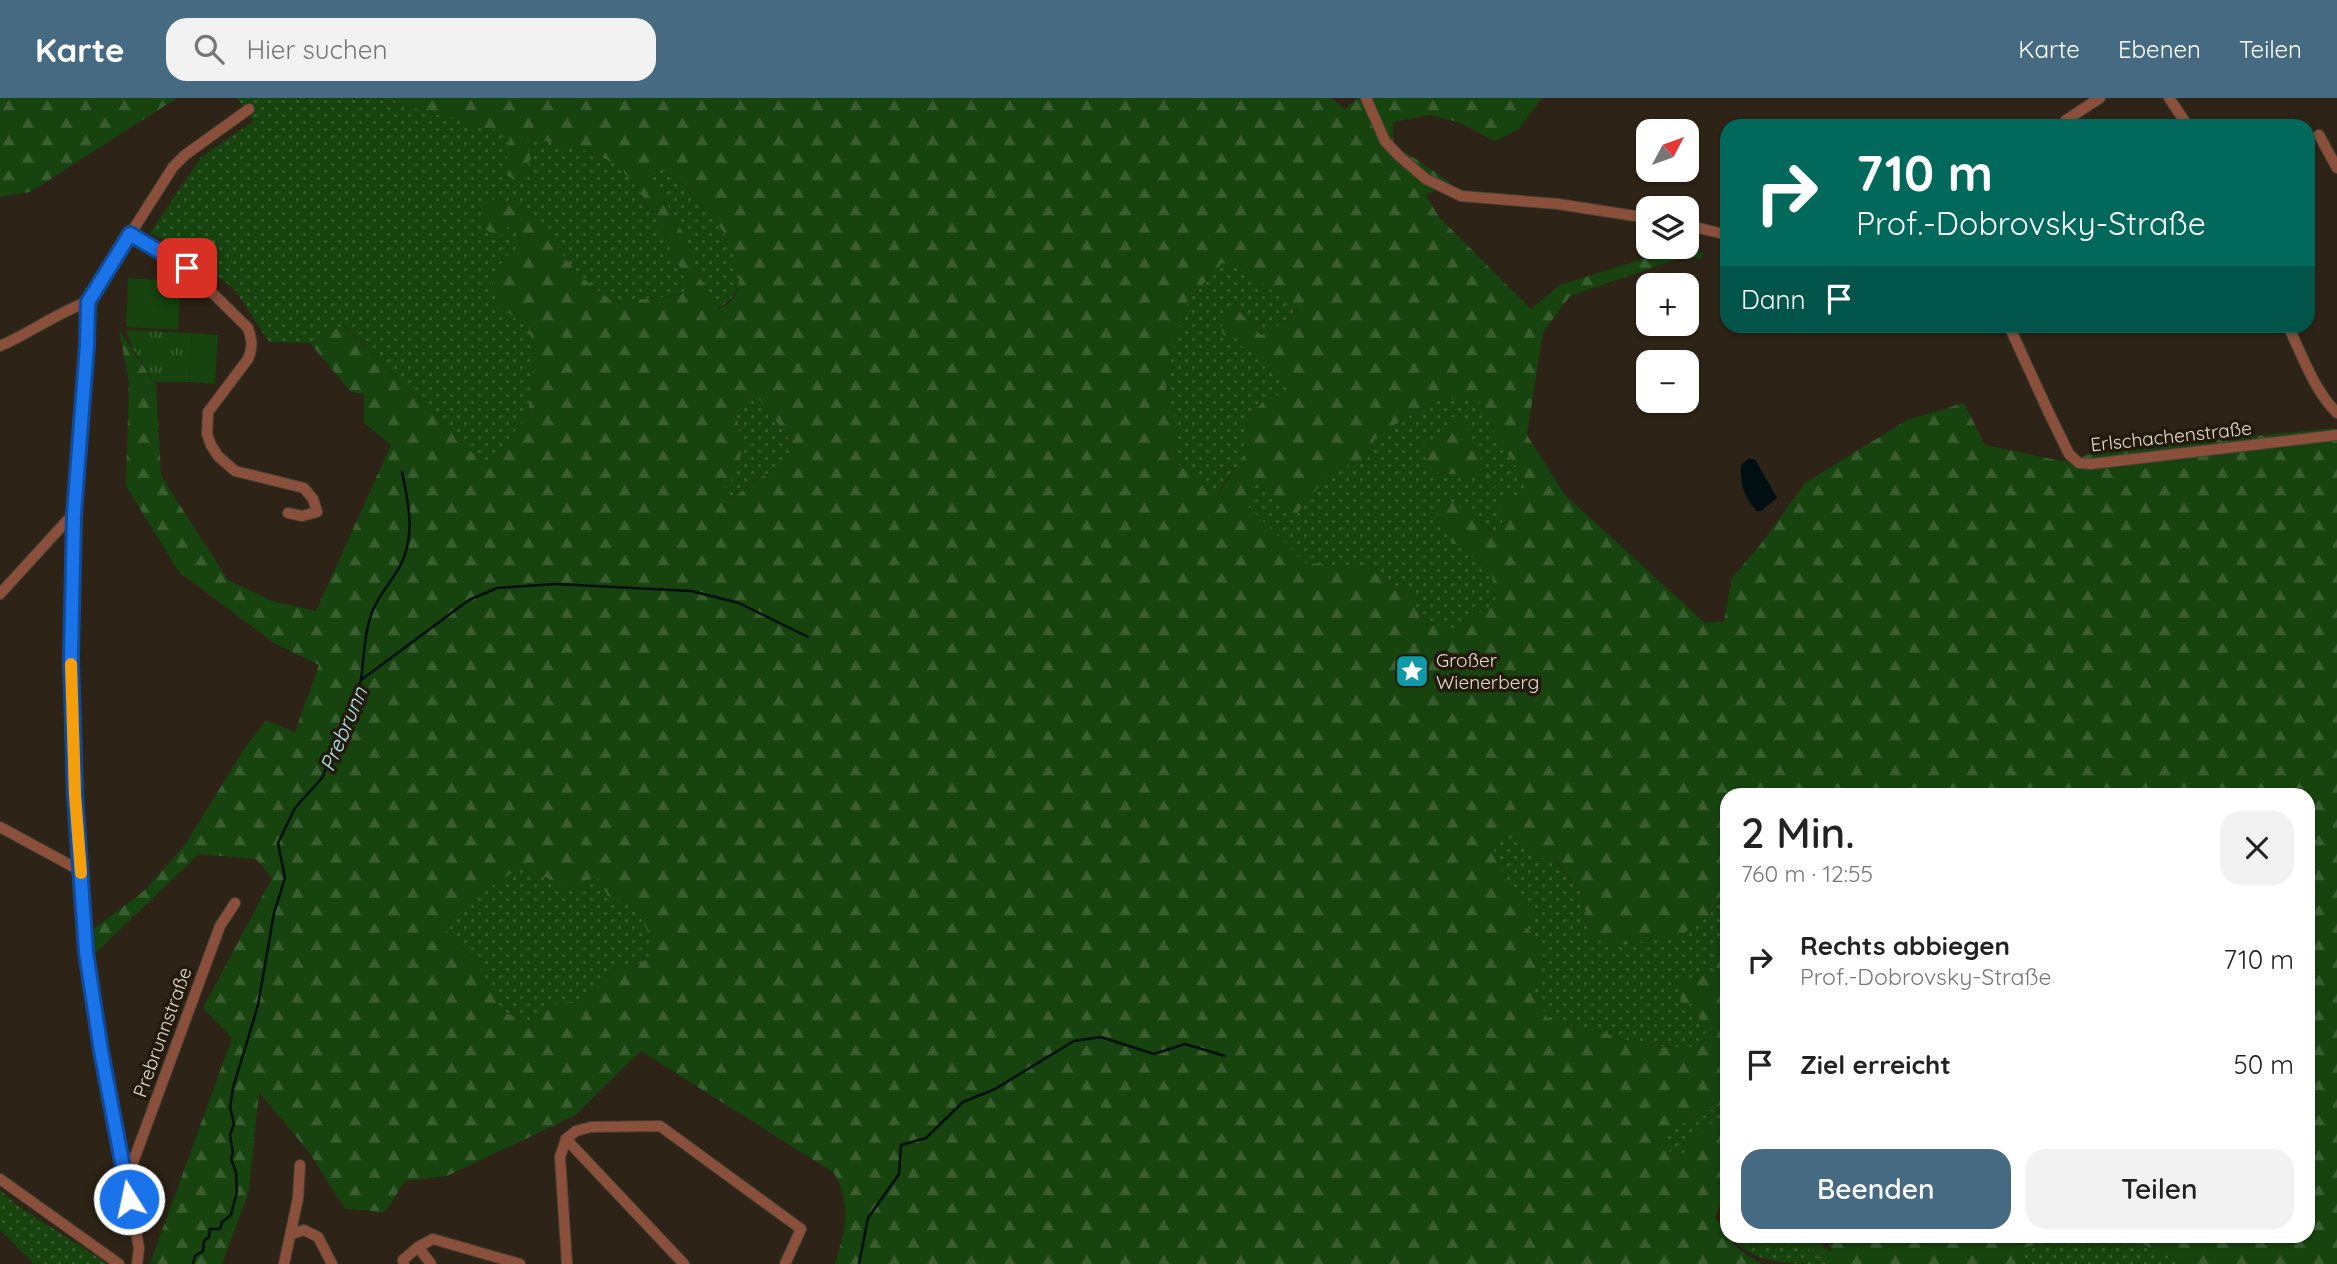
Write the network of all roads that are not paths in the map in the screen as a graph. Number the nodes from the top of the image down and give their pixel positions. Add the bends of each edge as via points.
1 (1366, 98) edge
2 (2100, 98) edge
3 (2169, 98) edge
4 (249, 109) dead end
5 (2068, 119) edge
6 (2183, 119) edge
7 (2319, 135) dead end
8 (2337, 168) edge
9 (1636, 216) edge
10 (1699, 228) edge
11 (1720, 233) edge
12 (130, 234) junction
13 (88, 302) junction
14 (2013, 333) edge
15 (2291, 333) edge
16 (0, 346) edge
17 (2337, 413) edge
18 (2337, 435) edge
19 (288, 513) dead end
20 (74, 514) junction
21 (0, 594) edge
22 (0, 827) edge
23 (81, 871) junction
24 (235, 903) dead end
25 (566, 1139) junction
26 (300, 1165) dead end
27 (125, 1174) junction
28 (0, 1178) edge
29 (291, 1234) junction
30 (418, 1247) junction
31 (119, 1264) edge
32 (137, 1264) edge
33 (284, 1264) edge
34 (332, 1264) edge
35 (404, 1264) edge
36 (431, 1264) edge
37 (520, 1264) edge
38 (567, 1264) edge
39 (684, 1264) edge
40 (785, 1264) edge

1 - 9 street via 1385,141 1399,156 1426,179 1461,195
2 - 5 street
3 - 6 street
4 - 12 street via 173,167
7 - 8 street
10 - 11 street
12 - 13 street
12 - 19 street via 187,268 248,328 252,339 248,359 208,412 207,434 218,456 235,471 304,488 317,512
13 - 16 street
13 - 20 street
14 - 18 street, Erlschachenstraße via 2064,443 2079,463
15 - 17 street via 2328,405
20 - 21 street
20 - 23 street via 71,657
22 - 23 street
23 - 27 street via 88,965
24 - 27 street, Prebrunnstraße via 220,926
25 - 38 street via 560,1157
25 - 39 street
25 - 40 street via 591,1127 660,1126 801,1229
26 - 29 street
27 - 32 street via 139,1248
28 - 31 street
29 - 33 street
29 - 34 street via 304,1230 318,1237
30 - 35 street
30 - 36 street
30 - 37 street via 433,1240

